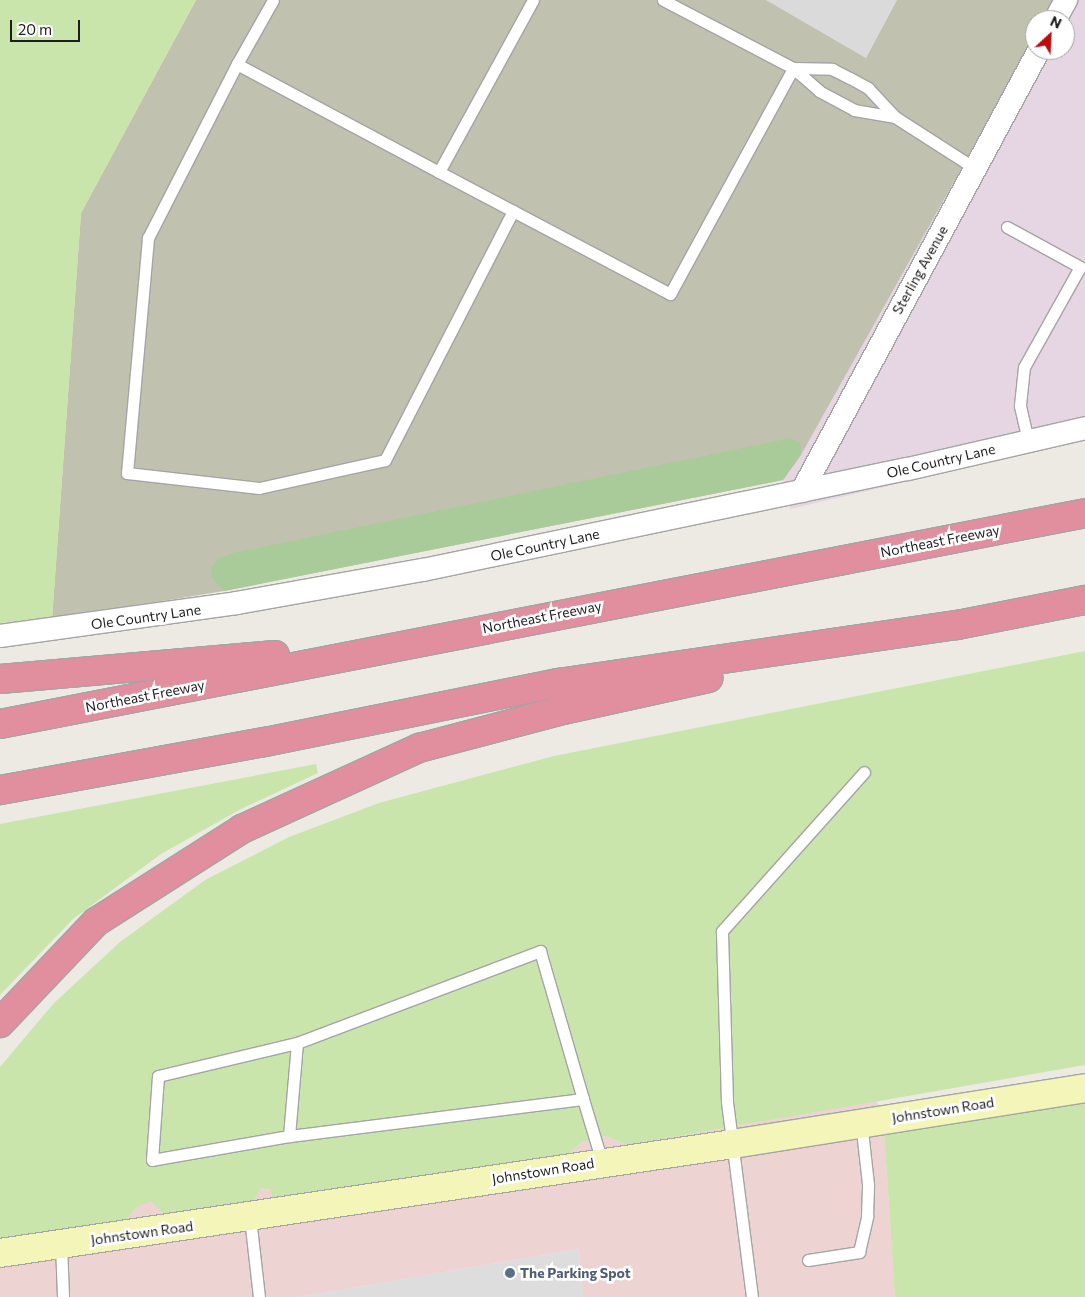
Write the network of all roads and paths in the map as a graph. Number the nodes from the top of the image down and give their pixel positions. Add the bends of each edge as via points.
1 (273, 0) edge
2 (533, 0) edge
3 (663, 0) edge
4 (1034, 60) edge
5 (237, 64) junction
6 (793, 68) junction
7 (895, 117) junction
8 (976, 169) junction
9 (439, 172) junction
10 (514, 211) junction
11 (1008, 227) dead end
12 (1082, 268) edge
13 (1085, 428) edge
14 (1028, 442) junction
15 (802, 491) junction
16 (1085, 513) edge
17 (1085, 600) edge
18 (957, 625) junction
19 (0, 636) edge
20 (388, 646) junction
21 (0, 679) edge
22 (0, 724) edge
23 (864, 772) dead end
24 (0, 790) edge
25 (0, 1023) edge
26 (297, 1043) junction
27 (1085, 1088) edge
28 (584, 1099) junction
29 (861, 1122) junction
30 (289, 1136) junction
31 (733, 1144) junction
32 (602, 1162) junction
33 (250, 1218) junction
34 (61, 1244) junction
35 (0, 1253) edge
36 (808, 1260) dead end
37 (63, 1297) edge
38 (259, 1297) edge
39 (752, 1297) edge

1 - 5 lane
2 - 9 lane
3 - 6 lane
4 - 8 street, Sterling Avenue
5 - 9 lane
5 - 10 lane via 148,238 127,473 259,488 384,460
6 - 7 lane via 819,91 854,110
6 - 7 lane via 832,69 868,88
6 - 10 lane via 670,294
7 - 8 lane
8 - 15 street, Sterling Avenue
9 - 10 lane
11 - 12 lane
12 - 14 lane via 1024,367 1020,406
13 - 14 street, Ole Country Lane
14 - 15 street, Ole Country Lane
15 - 19 street, Ole Country Lane via 423,570 237,603
16 - 20 highway, Northeast Freeway
17 - 18 highway
18 - 24 highway via 558,683 265,742
18 - 25 highway via 563,710 420,748 242,829 96,922
20 - 21 highway
20 - 22 highway, Northeast Freeway
23 - 31 lane via 722,931 727,1101
26 - 28 lane via 540,951
26 - 30 lane
26 - 30 lane via 158,1076 152,1160
27 - 29 main road, Johnstown Road
28 - 30 lane
28 - 32 lane
29 - 31 main road, Johnstown Road
29 - 36 lane via 868,1184 867,1216 859,1252
31 - 32 main road, Johnstown Road
31 - 39 lane
32 - 33 main road, Johnstown Road
33 - 34 main road, Johnstown Road
33 - 38 lane
34 - 35 main road, Johnstown Road
34 - 37 lane

